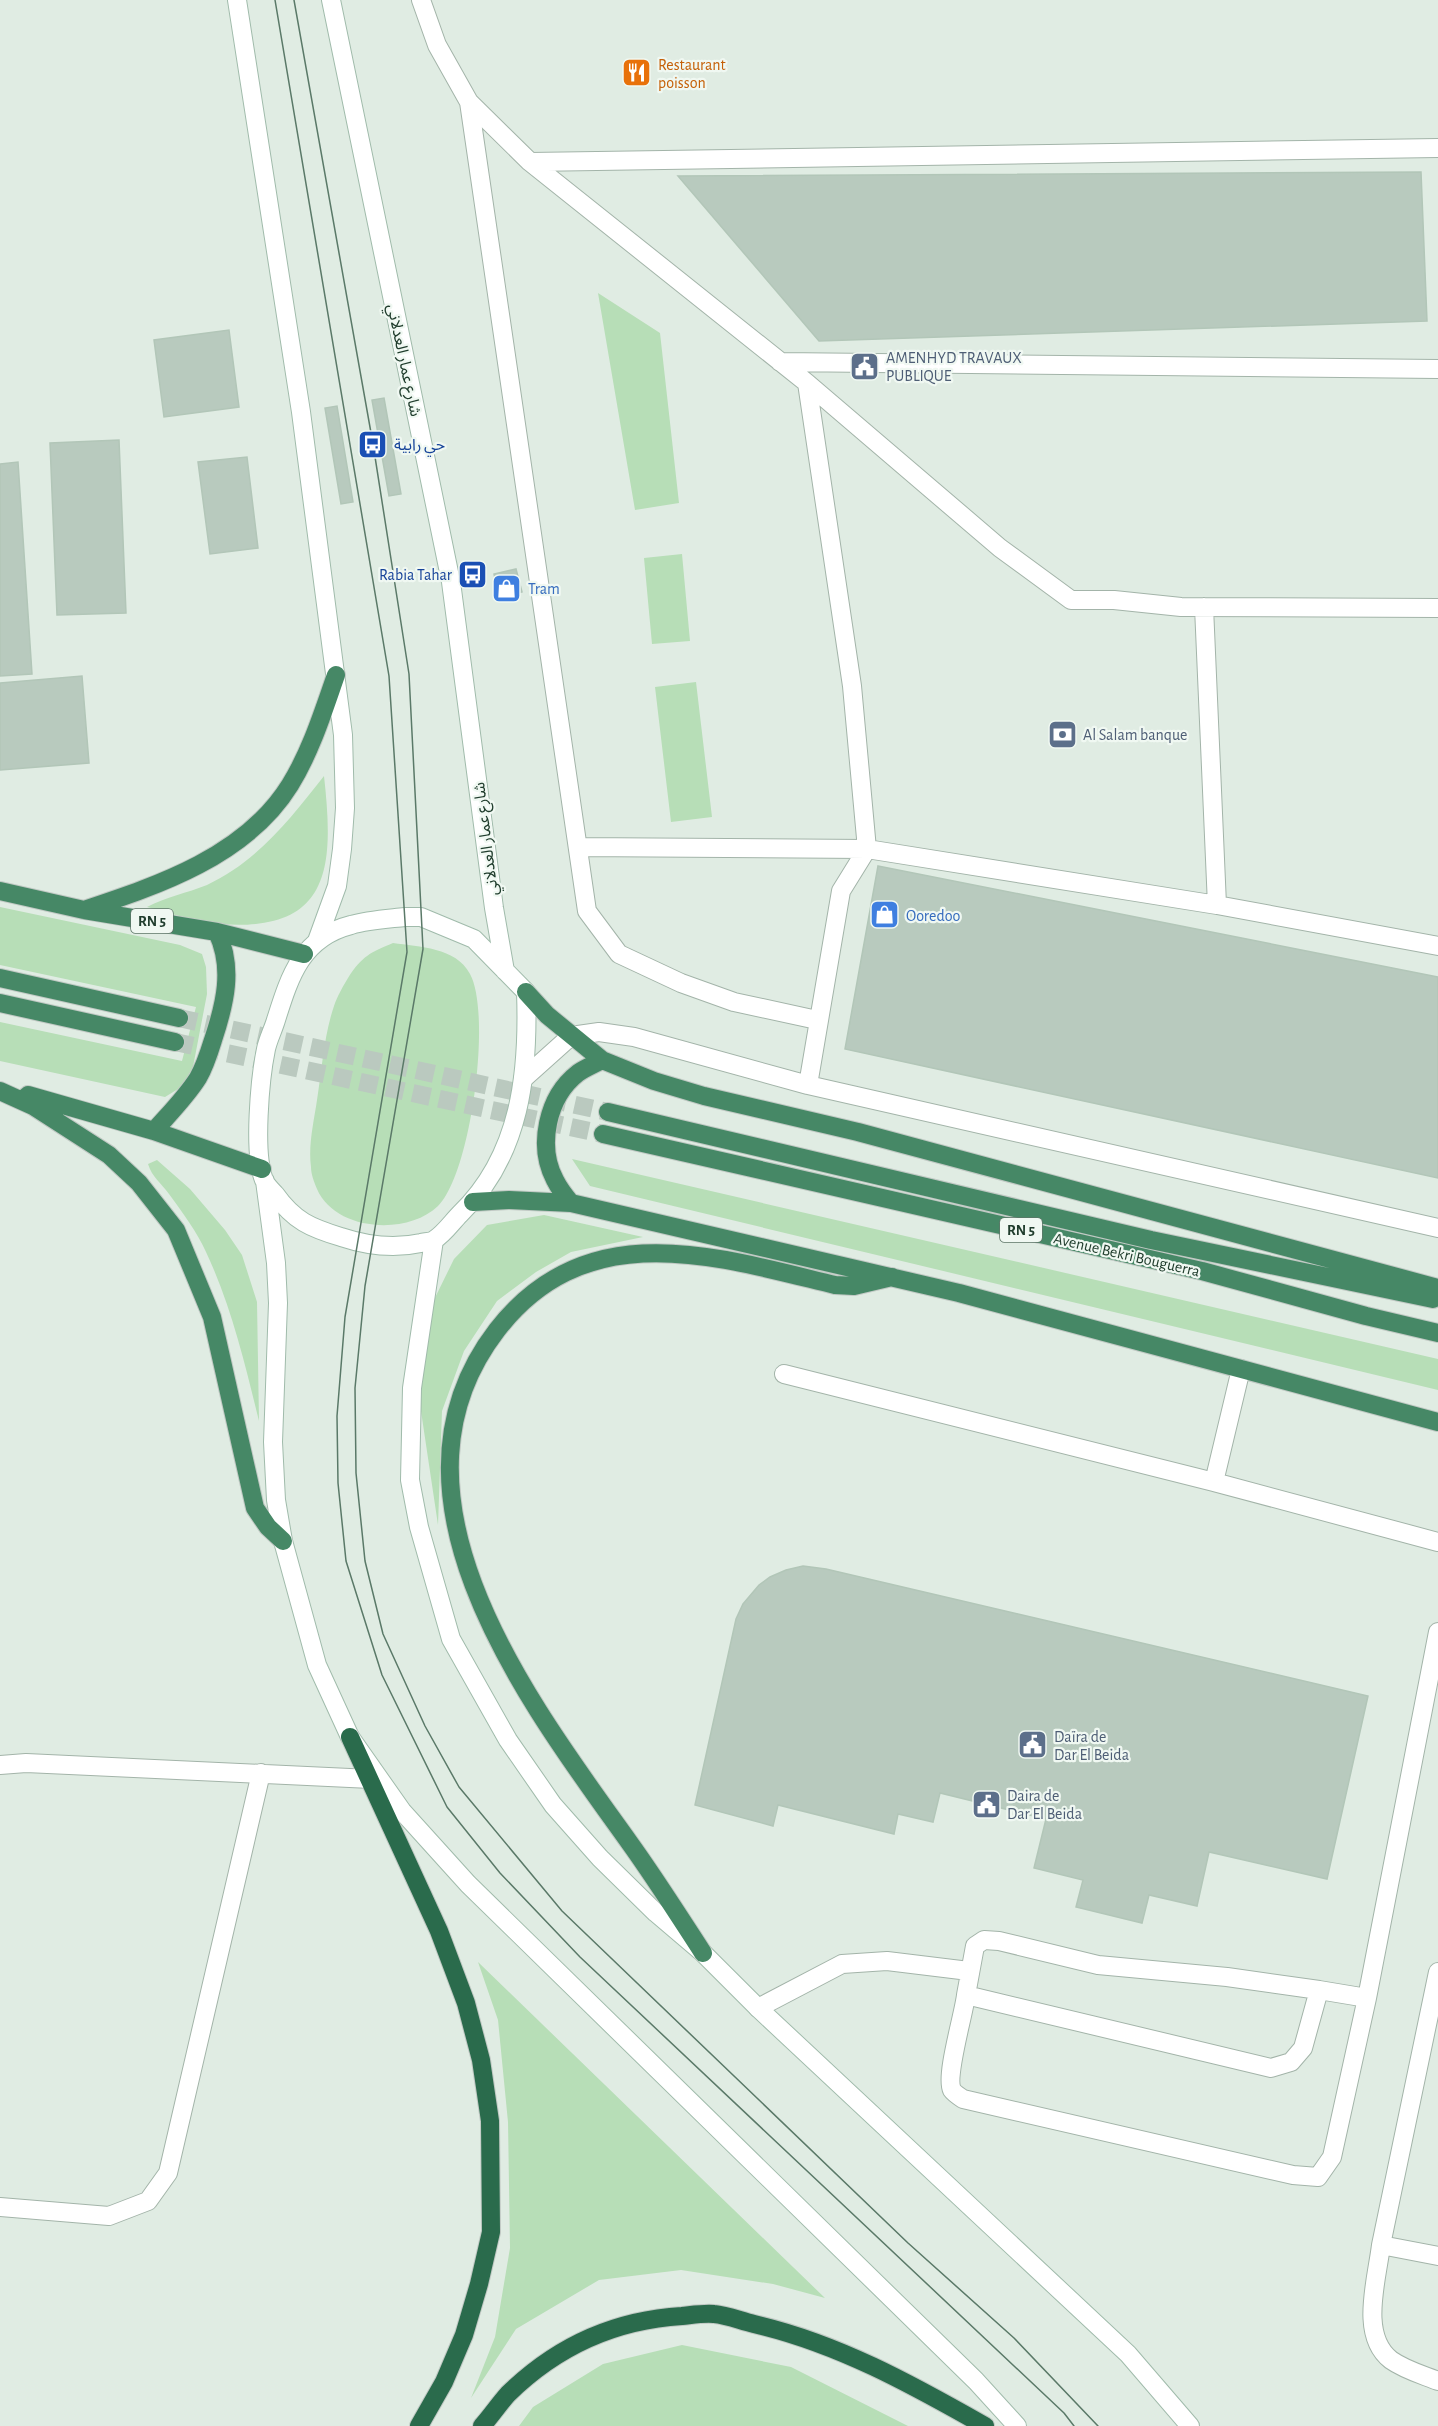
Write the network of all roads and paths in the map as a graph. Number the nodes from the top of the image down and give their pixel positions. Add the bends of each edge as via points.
1 (237, 0) edge
2 (331, 0) edge
3 (421, 0) edge
4 (469, 102) junction
5 (1438, 148) edge
6 (530, 162) junction
7 (780, 362) junction
8 (1438, 369) edge
9 (807, 383) junction
10 (1204, 607) junction
11 (1438, 608) edge
12 (336, 675) junction
13 (578, 847) junction
14 (867, 849) junction
15 (0, 891) edge
16 (1217, 905) junction
17 (84, 910) junction
18 (217, 932) junction
19 (1438, 946) edge
20 (311, 947) junction
21 (505, 971) junction
22 (0, 978) edge
23 (526, 992) junction
24 (0, 1003) edge
25 (179, 1018) tunnel mouth
26 (817, 1020) junction
27 (571, 1036) junction
28 (176, 1042) tunnel mouth
29 (603, 1060) junction
30 (523, 1079) junction
31 (808, 1085) junction
32 (0, 1089) edge
33 (608, 1112) tunnel mouth
34 (154, 1131) junction
35 (603, 1134) tunnel mouth
36 (263, 1175) junction
37 (473, 1202) junction
38 (571, 1203) junction
39 (1438, 1228) edge
40 (434, 1240) junction
41 (892, 1277) junction
42 (1438, 1288) edge
43 (1438, 1300) edge
44 (1438, 1333) edge
45 (1241, 1369) junction
46 (784, 1374) dead end
47 (1438, 1422) edge
48 (1214, 1482) junction
49 (283, 1540) junction
50 (1438, 1542) edge
51 (1438, 1632) edge
52 (350, 1737) junction
53 (0, 1765) edge
54 (261, 1773) junction
55 (371, 1779) junction
56 (703, 1953) junction
57 (969, 1971) junction
58 (1438, 1972) edge
59 (1319, 1990) junction
60 (966, 1995) junction
61 (1367, 1998) junction
62 (758, 2008) junction
63 (0, 2206) edge
64 (1382, 2245) junction
65 (1438, 2256) edge
66 (1438, 2381) edge
67 (419, 2426) edge
68 (482, 2426) edge
69 (985, 2426) edge
70 (1017, 2426) edge
71 (1190, 2426) edge

1 - 12 street via 301,412
2 - 21 street, شارع عمار العدلاني via 451,582
3 - 4 street via 437,45
4 - 6 street
4 - 13 street
5 - 6 street
6 - 7 street
7 - 8 street
7 - 9 street
9 - 10 street via 1000,548 1071,600
9 - 14 street via 852,686
10 - 11 street
10 - 16 street
12 - 17 highway via 290,786 264,818 238,840 187,872
12 - 20 street via 345,808 337,886
13 - 14 street
13 - 26 street via 588,911 620,954 681,983 734,1002
14 - 16 street
14 - 26 street via 841,891
15 - 17 highway, RN 5
16 - 19 street
17 - 18 highway, RN 5
18 - 20 highway, RN 5
18 - 34 highway via 226,962 223,1009 198,1078
20 - 21 street via 350,925 421,917 474,939
20 - 36 street via 292,973 266,1049 259,1128
21 - 23 street
22 - 25 highway
23 - 27 highway
23 - 30 street via 528,1035
24 - 28 highway
26 - 31 street
27 - 29 highway
27 - 30 street
27 - 31 street via 598,1032 634,1036
29 - 38 highway via 577,1074 558,1096 547,1123 546,1151 554,1179
29 - 42 highway via 704,1096 858,1132
30 - 37 street via 516,1120 505,1152
31 - 39 street
32 - 34 highway
32 - 49 highway via 109,1155 140,1183 176,1230 212,1317 255,1508
33 - 43 highway, Avenue Bekri Bouguerra / RN 5 via 1150,1240
34 - 36 highway
35 - 44 highway, Avenue Bekri Bouguerra / RN 5 via 1202,1271
36 - 40 street via 287,1211 311,1228 372,1245 403,1247
36 - 49 street via 276,1263 273,1442
37 - 38 highway
37 - 40 street
38 - 41 highway
40 - 56 street via 412,1388 410,1480 419,1527 452,1639 507,1740 553,1805 656,1913
41 - 45 highway
41 - 56 highway via 854,1286 835,1285 685,1253 640,1252 607,1258 553,1279 514,1309 489,1341 466,1382 449,1453 449,1490 460,1548 488,1617 546,1726
45 - 47 highway
45 - 48 street
46 - 48 street
48 - 50 street
49 - 52 street via 317,1665
51 - 61 street
52 - 55 highway
52 - 70 street via 402,1810 468,1884 968,2373
53 - 54 street
54 - 55 street
54 - 63 street via 168,2173 148,2201 109,2216
55 - 67 highway via 439,1931 466,2003 481,2060 490,2121 491,2232 464,2336
56 - 62 street
57 - 59 street via 975,1946 984,1940 1098,1965
57 - 60 street
57 - 62 street via 887,1961 842,1964
58 - 64 street
59 - 60 street via 1302,2048 1291,2062 1271,2068
59 - 61 street
60 - 61 street via 949,2076 952,2090 963,2099 1293,2175 1318,2177 1332,2157
62 - 71 street via 1128,2354
64 - 65 street
64 - 66 street via 1373,2329 1378,2343 1391,2359
68 - 69 highway via 508,2395 542,2366 578,2343 614,2327 659,2317 714,2314 786,2331 842,2350

